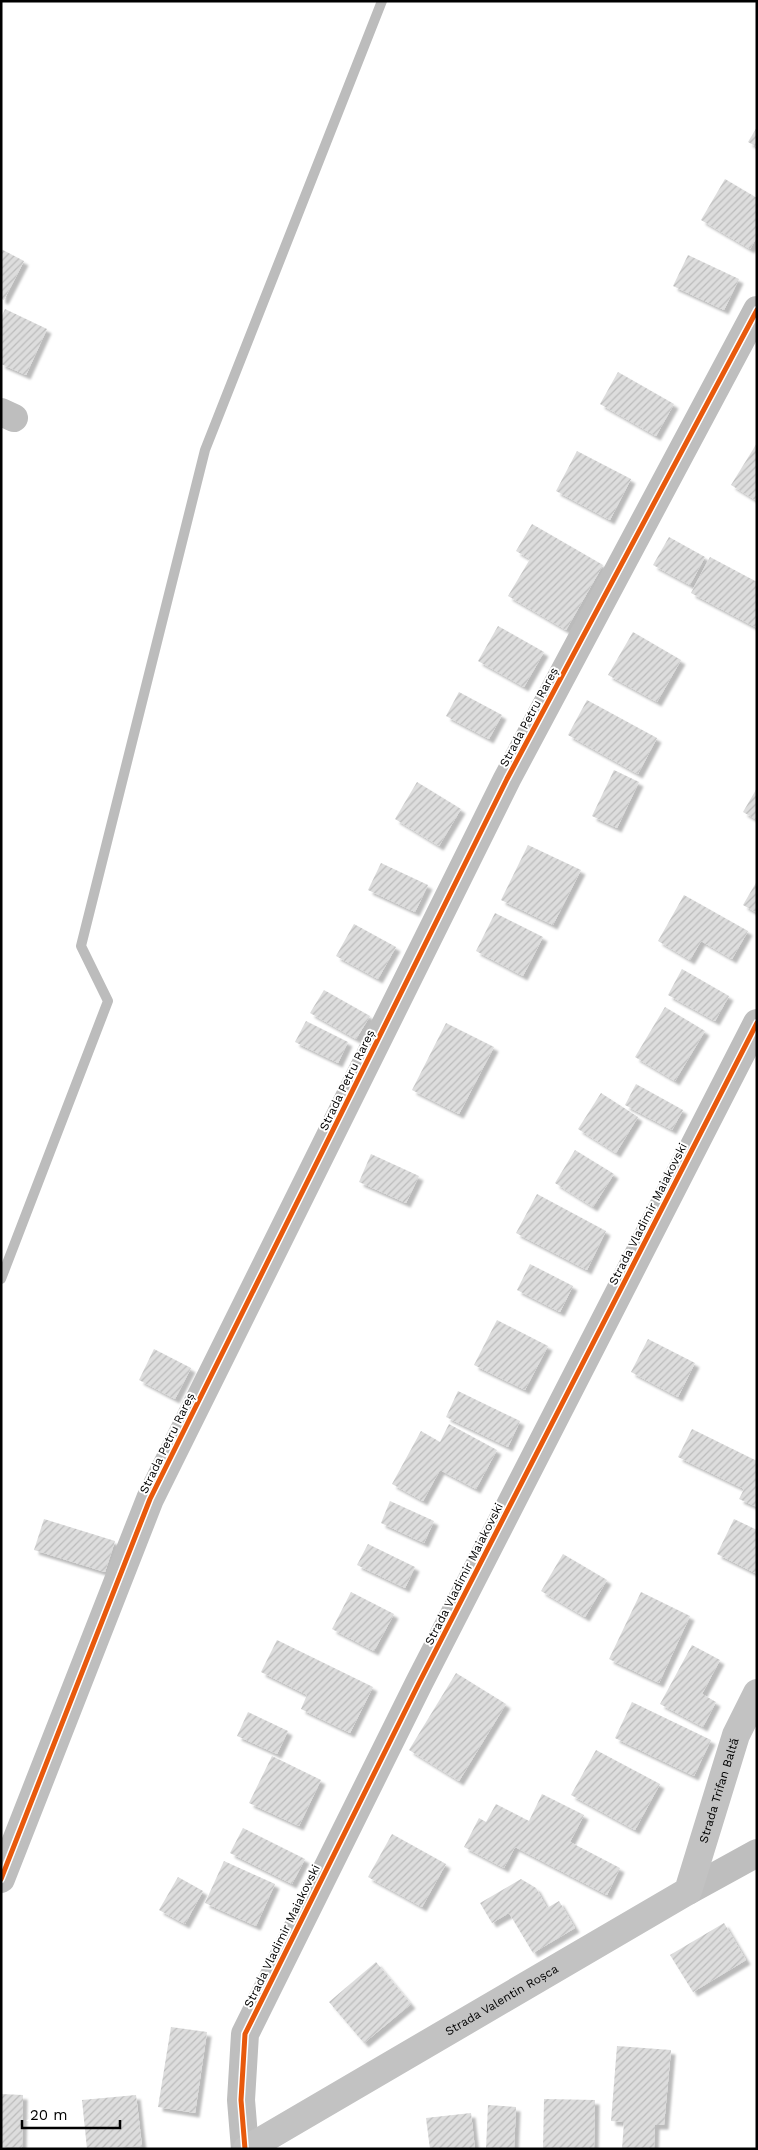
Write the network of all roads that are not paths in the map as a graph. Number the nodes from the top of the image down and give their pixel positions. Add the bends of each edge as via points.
1 (757, 310) edge
2 (757, 1023) edge
3 (757, 1692) edge
4 (757, 1853) edge
5 (1, 1879) edge
6 (688, 1891) junction
7 (246, 2149) edge

1 - 5 street, Strada Petru Rareș via 507,779 150,1499
2 - 7 street, Strada Vladimir Maiakovski via 419,1682 245,2034 241,2100
3 - 6 main road, Strada Trifan Baltă via 736,1734
4 - 6 street, Strada Valentin Roșca
6 - 7 main road, Strada Valentin Roșca

